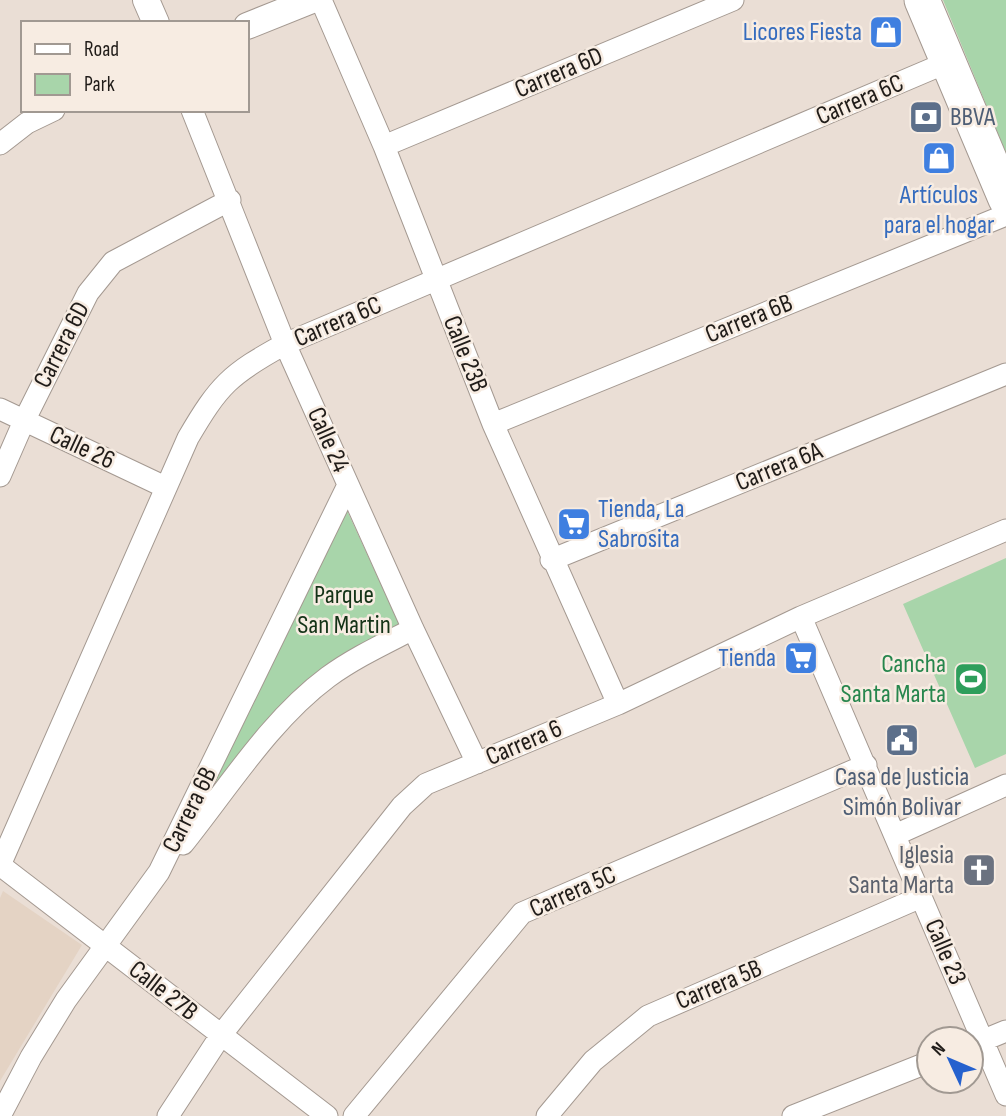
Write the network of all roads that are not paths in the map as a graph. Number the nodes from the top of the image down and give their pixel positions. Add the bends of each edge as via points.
1 (146, 0) edge
2 (312, 0) edge
3 (321, 0) edge
4 (733, 0) edge
5 (922, 0) edge
6 (155, 21) edge
7 (248, 26) edge
8 (948, 62) junction
9 (50, 112) edge
10 (193, 112) edge
11 (0, 144) edge
12 (384, 146) junction
13 (1006, 199) edge
14 (230, 200) junction
15 (1006, 215) edge
16 (435, 282) junction
17 (285, 344) junction
18 (1006, 374) edge
19 (0, 409) edge
20 (24, 421) junction
21 (493, 424) junction
22 (0, 477) edge
23 (348, 485) junction
24 (165, 487) junction
25 (1006, 530) edge
26 (551, 560) junction
27 (800, 617) junction
28 (413, 629) junction
29 (618, 704) junction
30 (477, 763) junction
31 (866, 765) junction
32 (1006, 785) edge
33 (895, 835) junction
34 (0, 865) edge
35 (159, 872) junction
36 (921, 897) junction
37 (106, 946) junction
38 (970, 1025) edge
39 (1006, 1031) edge
40 (221, 1035) junction
41 (985, 1040) edge
42 (985, 1057) edge
43 (915, 1068) edge
44 (1006, 1095) edge
45 (0, 1116) edge
46 (169, 1116) edge
47 (327, 1116) edge
48 (354, 1116) edge
49 (547, 1116) edge
50 (793, 1116) edge

1 - 6 street
2 - 7 street
3 - 12 street, Calle 23B
4 - 12 street, Carrera 6D
5 - 8 highway
8 - 13 highway
8 - 16 street, Carrera 6C
9 - 11 street
10 - 14 street, Calle 24
12 - 16 street, Calle 23B
14 - 17 street, Calle 24
14 - 20 street, Carrera 6D via 113,262 88,293
15 - 21 street, Carrera 6B
16 - 17 street, Carrera 6C
16 - 21 street, Calle 23B
17 - 23 street, Calle 24
17 - 24 street, Carrera 6C via 244,366 215,392
18 - 26 street, Carrera 6A
19 - 20 street, Calle 26
20 - 22 street, Carrera 6D
20 - 24 street, Calle 26
21 - 26 street, Calle 23B
23 - 28 street, Calle 24
23 - 35 street, Carrera 6B
24 - 34 street, Carrera 6C
25 - 27 street, Carrera 6
26 - 29 street, Calle 23B
27 - 29 street, Carrera 6
27 - 31 street, Calle 23
28 - 30 street, Calle 24
28 - 35 street via 343,666 305,696
29 - 30 street, Carrera 6
30 - 40 street, Carrera 6 via 426,785 402,806
31 - 33 street, Calle 23
31 - 48 street, Carrera 5C via 522,913
32 - 33 street
33 - 36 street, Calle 23
34 - 37 street, Calle 27B
35 - 37 street, Carrera 6B
36 - 38 street, Calle 23
36 - 49 street, Carrera 5B via 648,1016 593,1061
37 - 40 street, Calle 27B
37 - 45 street, Carrera 6B via 59,1011
39 - 41 street
40 - 46 street, Carrera 6
40 - 47 street, Calle 27B
42 - 44 street, Calle 23
43 - 50 street

